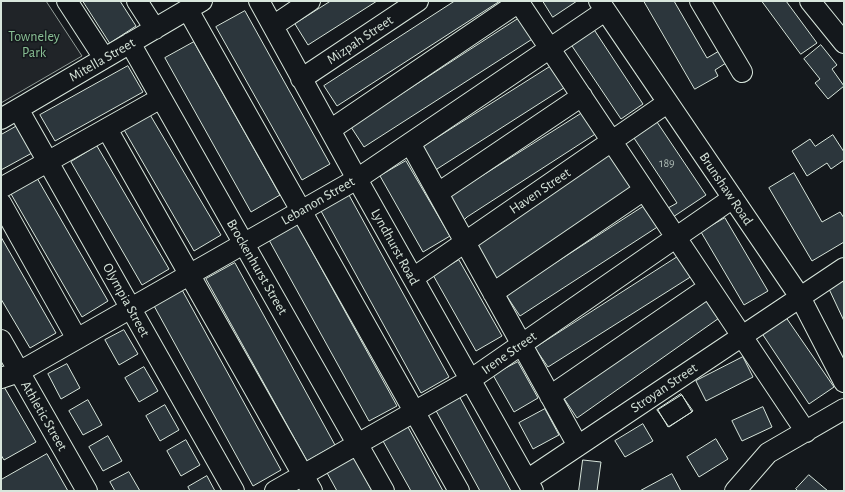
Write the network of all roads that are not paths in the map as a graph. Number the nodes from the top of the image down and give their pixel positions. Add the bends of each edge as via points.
1 (67, 1) edge
2 (137, 1) edge
3 (259, 1) edge
4 (310, 1) edge
5 (418, 1) edge
6 (518, 1) edge
7 (700, 1) edge
8 (810, 1) edge
9 (195, 5) edge
10 (602, 6) edge
11 (273, 26) junction
12 (155, 29) junction
13 (130, 43) junction
14 (844, 43) edge
15 (550, 48) junction
16 (104, 58) junction
17 (742, 72) dead end
18 (301, 79) junction
19 (582, 96) junction
20 (161, 98) junction
21 (668, 103) junction
22 (18, 110) junction
23 (1, 119) edge
24 (107, 128) junction
25 (330, 130) junction
26 (612, 142) junction
27 (410, 143) junction
28 (48, 162) junction
29 (357, 179) junction
30 (1, 188) edge
31 (644, 190) junction
32 (438, 193) junction
33 (733, 198) junction
34 (1, 203) edge
35 (302, 211) junction
36 (676, 238) junction
37 (465, 242) junction
38 (244, 244) junction
39 (844, 268) edge
40 (189, 275) junction
41 (413, 278) junction
42 (709, 287) junction
43 (493, 293) junction
44 (800, 297) junction
45 (130, 308) junction
46 (742, 336) junction
47 (77, 339) junction
48 (1, 340) edge
49 (522, 344) junction
50 (10, 375) edge
51 (470, 380) junction
52 (844, 382) edge
53 (550, 396) junction
54 (844, 409) edge
55 (415, 411) junction
56 (806, 432) junction
57 (358, 444) junction
58 (578, 446) junction
59 (307, 483) edge
60 (530, 486) edge
61 (87, 491) edge
62 (234, 491) edge
63 (275, 491) edge
64 (384, 491) edge
65 (460, 491) edge
66 (735, 491) edge

1 - 16 street
2 - 12 street
3 - 11 street, Lyndhurst Road
4 - 11 street
5 - 18 street, Mizpah Street
6 - 15 street
6 - 25 street
7 - 17 street
8 - 14 street
9 - 12 street, Mitella Street
9 - 35 street
10 - 15 street, Lebanon Street
10 - 21 street, Brunshaw Road
11 - 18 street, Lyndhurst Road
12 - 13 street, Mitella Street
13 - 16 street, Mitella Street
13 - 20 street, Brockenhurst Street
15 - 19 street
15 - 27 street, Lebanon Street
16 - 22 street, Mitella Street
18 - 25 street, Lyndhurst Road
19 - 26 street
19 - 32 street
20 - 24 street
20 - 38 street, Brockenhurst Street
21 - 26 street, Haven Street
21 - 33 street, Brunshaw Road
22 - 23 street, Mitella Street
22 - 28 street, Olympia Street
24 - 28 street
24 - 40 street
25 - 29 street, Lyndhurst Road
26 - 31 street
26 - 37 street, Haven Street
27 - 29 street, Lebanon Street
27 - 32 street
28 - 30 street
28 - 45 street, Olympia Street
29 - 35 street, Lebanon Street
29 - 41 street, Lyndhurst Road
31 - 36 street
31 - 43 street
32 - 37 street
33 - 36 street, Irene Street
33 - 44 street, Brunshaw Road
34 - 47 street
35 - 38 street, Lebanon Street
35 - 55 street
36 - 42 street
36 - 49 street, Irene Street
37 - 41 street, Haven Street
37 - 43 street
38 - 40 street, Lebanon Street
38 - 57 street, Brockenhurst Street
39 - 44 street, Stroyan Street
40 - 45 street, Lebanon Street
40 - 59 street
41 - 51 street, Lyndhurst Road
42 - 46 street
42 - 53 street
43 - 49 street
44 - 46 street, Stroyan Street
44 - 52 street, Brunshaw Road
45 - 47 street, Lebanon Street
45 - 62 street, Olympia Street
46 - 56 street
46 - 58 street, Stroyan Street
47 - 50 street, Lebanon Street
48 - 50 street, Athletic Street
49 - 51 street, Irene Street
49 - 53 street
50 - 61 street, Athletic Street
51 - 55 street, Irene Street
51 - 60 street, Lyndhurst Road
53 - 58 street
54 - 56 street
55 - 57 street, Irene Street
55 - 65 street
56 - 66 street via 768,453
57 - 59 street, Irene Street
57 - 64 street, Brockenhurst Street
58 - 60 street, Stroyan Street
59 - 63 street, Irene Street

